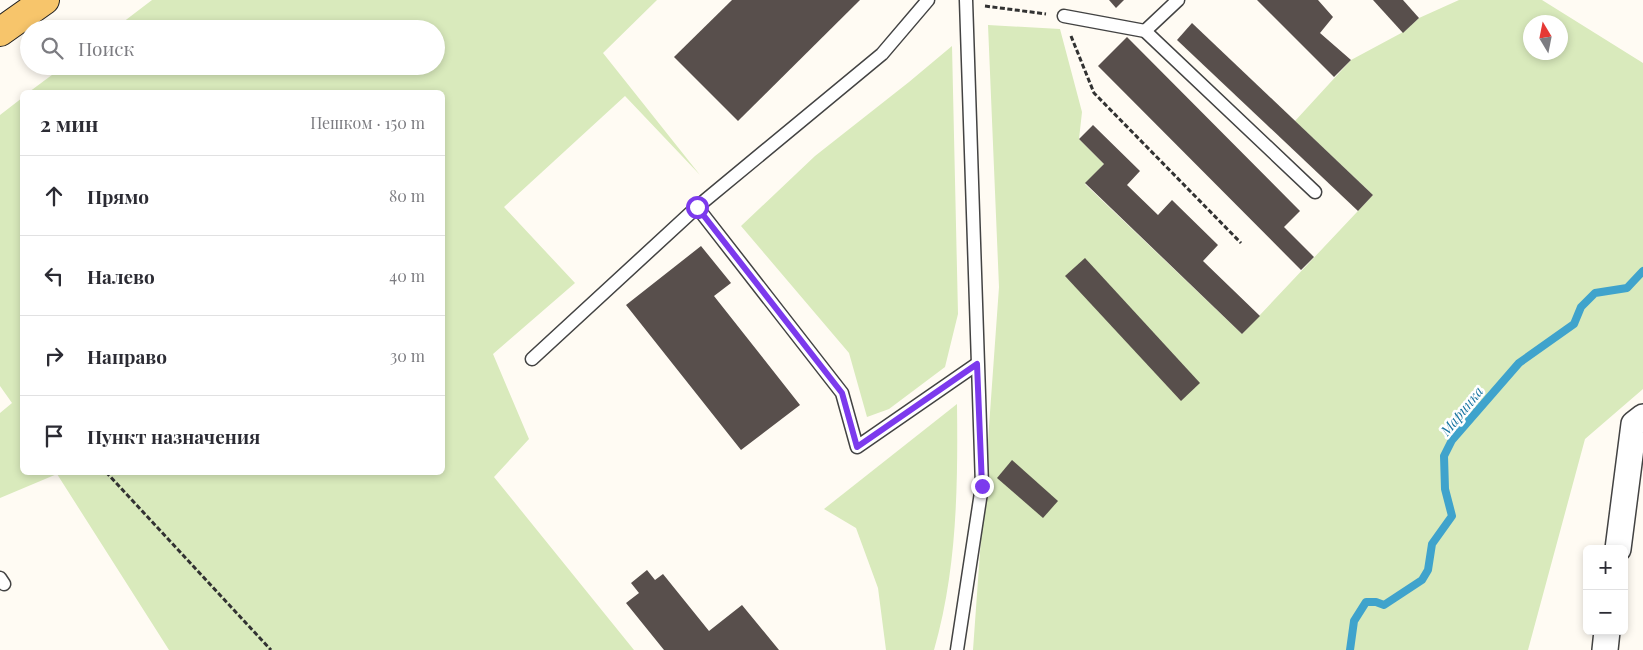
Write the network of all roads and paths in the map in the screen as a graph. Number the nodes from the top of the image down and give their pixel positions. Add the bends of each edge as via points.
1 (45, 0) edge
2 (928, 0) edge
3 (1178, 0) edge
4 (966, 2) edge
5 (1064, 16) junction
6 (1145, 31) junction
7 (0, 32) edge
8 (1315, 192) dead end
9 (697, 207) junction
10 (1241, 243) dead end
11 (532, 359) dead end
12 (977, 364) junction
13 (1643, 417) edge
14 (109, 475) edge
15 (1619, 545) edge
16 (1607, 635) edge
17 (271, 650) edge
18 (957, 650) edge
19 (1605, 650) edge

1 - 7 main road
2 - 9 lane via 882,54
3 - 6 lane
4 - 5 path
4 - 12 lane
5 - 6 lane
5 - 10 path via 1094,93
6 - 8 lane
9 - 11 lane
9 - 12 lane via 842,393 857,447
12 - 18 lane via 982,486
13 - 15 street via 1634,424
14 - 17 path
16 - 19 street

